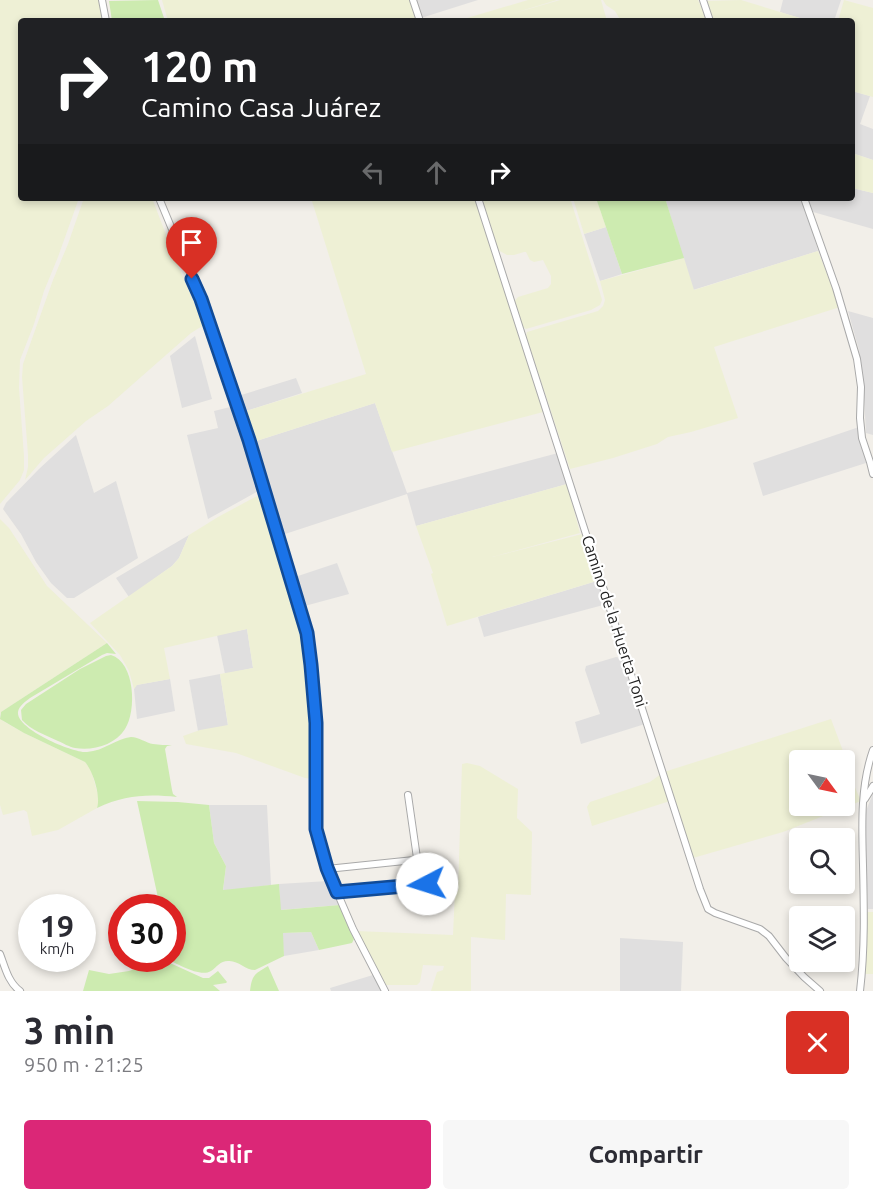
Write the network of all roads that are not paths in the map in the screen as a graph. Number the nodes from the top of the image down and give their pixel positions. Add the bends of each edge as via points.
1 (102, 0) edge
2 (413, 0) edge
3 (703, 0) edge
4 (105, 18) edge
5 (419, 18) edge
6 (709, 18) edge
7 (160, 201) edge
8 (479, 201) edge
9 (805, 201) edge
10 (873, 474) edge
11 (873, 750) edge
12 (873, 786) edge
13 (408, 795) dead end
14 (863, 802) junction
15 (327, 868) junction
16 (450, 881) dead end
17 (337, 892) junction
18 (0, 954) edge
19 (20, 991) edge
20 (386, 991) edge
21 (820, 991) edge
22 (860, 991) edge

1 - 4 street
2 - 5 street
3 - 6 street
7 - 15 street via 201,299 307,633 316,723 316,829
8 - 21 street, Camino de la Huerta Toni via 708,909 770,936
9 - 10 street via 856,359 862,438
11 - 14 street
12 - 14 street
13 - 15 street via 417,858
14 - 22 street
15 - 17 street
16 - 17 street
17 - 20 street
18 - 19 street via 8,976

